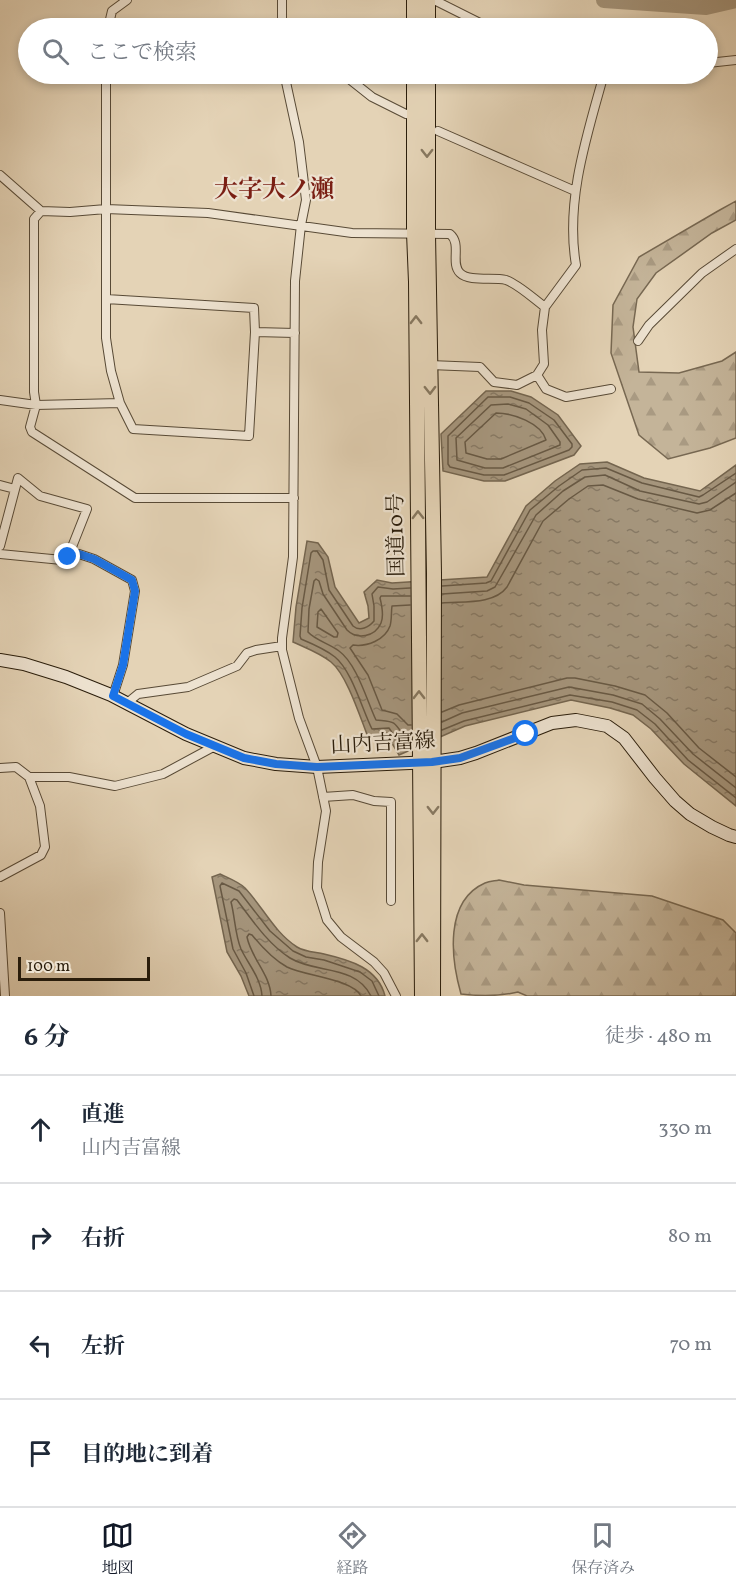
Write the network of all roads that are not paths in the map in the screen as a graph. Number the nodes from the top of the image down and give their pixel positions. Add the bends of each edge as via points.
1 (128, 0) edge
2 (282, 0) edge
3 (414, 0) edge
4 (428, 0) edge
5 (434, 0) edge
6 (110, 18) edge
7 (282, 18) edge
8 (414, 18) edge
9 (428, 18) edge
10 (470, 18) edge
11 (736, 60) edge
12 (718, 62) edge
13 (106, 84) edge
14 (288, 84) edge
15 (356, 84) edge
16 (414, 84) edge
17 (428, 84) edge
18 (601, 84) edge
19 (406, 114) dead end
20 (438, 131) dead end
21 (0, 175) edge
22 (575, 191) junction
23 (106, 209) junction
24 (41, 211) junction
25 (301, 225) junction
26 (421, 233) junction
27 (736, 249) edge
28 (106, 299) junction
29 (545, 307) junction
30 (255, 332) junction
31 (295, 333) junction
32 (638, 341) dead end
33 (430, 365) junction
34 (537, 375) junction
35 (611, 388) dead end
36 (0, 400) edge
37 (120, 403) junction
38 (36, 405) junction
39 (0, 485) edge
40 (15, 489) junction
41 (294, 498) junction
42 (0, 546) edge
43 (70, 551) junction
44 (0, 554) edge
45 (282, 646) junction
46 (0, 660) edge
47 (113, 696) junction
48 (127, 703) junction
49 (215, 746) junction
50 (426, 758) junction
51 (317, 767) junction
52 (0, 768) edge
53 (29, 777) junction
54 (323, 797) junction
55 (736, 837) edge
56 (0, 877) edge
57 (391, 901) dead end
58 (0, 913) edge
59 (5, 996) edge
60 (396, 996) edge
61 (422, 996) edge
62 (433, 996) edge

1 - 6 street via 112,11
2 - 7 street
3 - 8 highway
4 - 9 highway
5 - 10 street
11 - 12 street
13 - 23 street
14 - 25 street via 306,200
15 - 19 street
16 - 26 highway, 国道10号
17 -> 26 highway, 国道10号
18 - 22 street
20 - 22 street
21 - 24 street
22 - 29 street via 572,246 576,265
23 - 24 street
23 - 25 street via 208,213
23 - 28 street
24 - 38 street via 34,219
25 - 26 street via 352,233
25 - 31 street
26 - 29 street via 453,235 461,274 509,281
26 - 33 highway, 国道10号
50 -> 26 highway, 国道10号 via 418,574 416,282
27 - 32 street via 702,273
28 - 30 street via 254,308
28 - 37 street via 107,346
29 - 34 street via 544,364
30 - 31 street
30 - 37 street via 249,436 133,429
31 - 41 street
33 - 34 street via 480,367 494,382 516,385
33 -> 50 highway, 国道10号 via 434,573
34 - 35 street via 546,389 566,397
36 - 38 street
37 - 38 street
38 - 41 street via 32,432 135,498
39 - 40 street
40 - 42 street
40 - 43 street via 18,478 40,496 87,509
41 - 45 street via 293,557
43 - 44 street via 62,560
43 - 47 street via 132,580 135,591 123,665
45 - 48 street via 247,653 237,666 188,687 138,694
45 - 51 street via 299,718
46 - 47 main road, 山内吉富線 via 66,677
47 - 48 main road, 山内吉富線
48 - 49 main road, 山内吉富線
49 - 51 main road, 山内吉富線 via 244,758
49 - 53 street via 163,774 116,786 69,777
50 - 51 main road, 山内吉富線
50 - 55 main road, 山内吉富線 via 460,758 552,723 576,720 607,726 624,738 690,814
61 -> 50 highway, 国道10号
50 -> 62 highway, 国道10号
51 - 54 street
52 - 53 street via 16,767
53 - 56 street via 40,806 45,847 42,855
54 - 57 street via 352,795 391,802
54 - 60 street via 326,811 317,888 327,920 384,973
58 - 59 street

